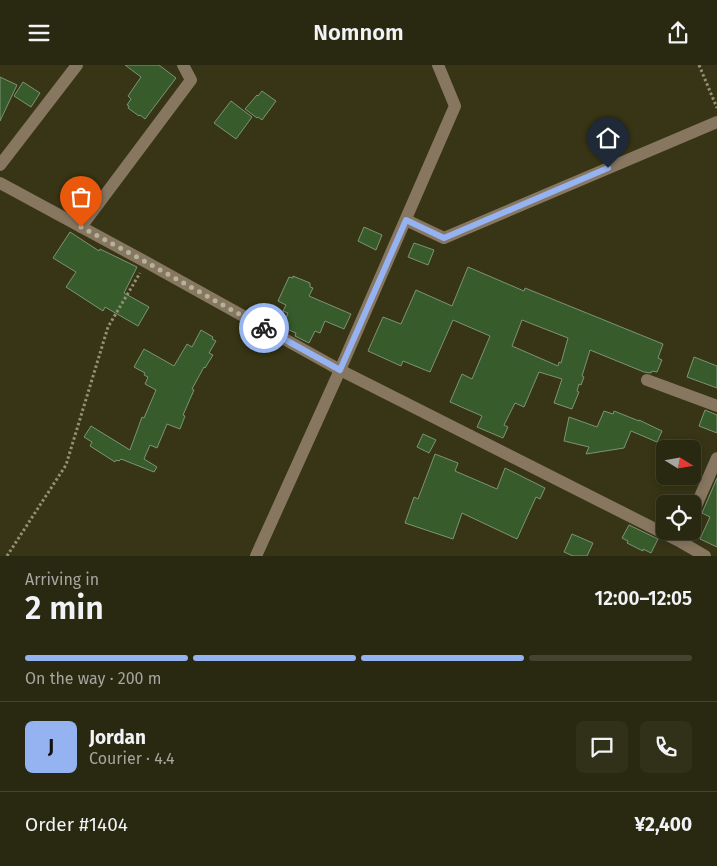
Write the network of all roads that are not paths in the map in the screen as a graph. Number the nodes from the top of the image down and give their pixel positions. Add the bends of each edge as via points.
1 (77, 65) edge
2 (183, 65) edge
3 (438, 65) edge
4 (717, 122) edge
5 (0, 165) edge
6 (0, 183) edge
7 (406, 220) junction
8 (81, 227) junction
9 (340, 370) junction
10 (647, 380) dead end
11 (717, 406) edge
12 (717, 458) edge
13 (701, 495) edge
14 (656, 524) edge
15 (686, 540) edge
16 (256, 556) edge
17 (705, 556) edge

1 - 5 street
2 - 8 street via 191,80
3 - 7 street via 455,106
4 - 7 street via 444,238
6 - 8 street
7 - 9 street
8 - 9 street
9 - 14 street
9 - 16 street
10 - 11 street
12 - 13 street
15 - 17 street

